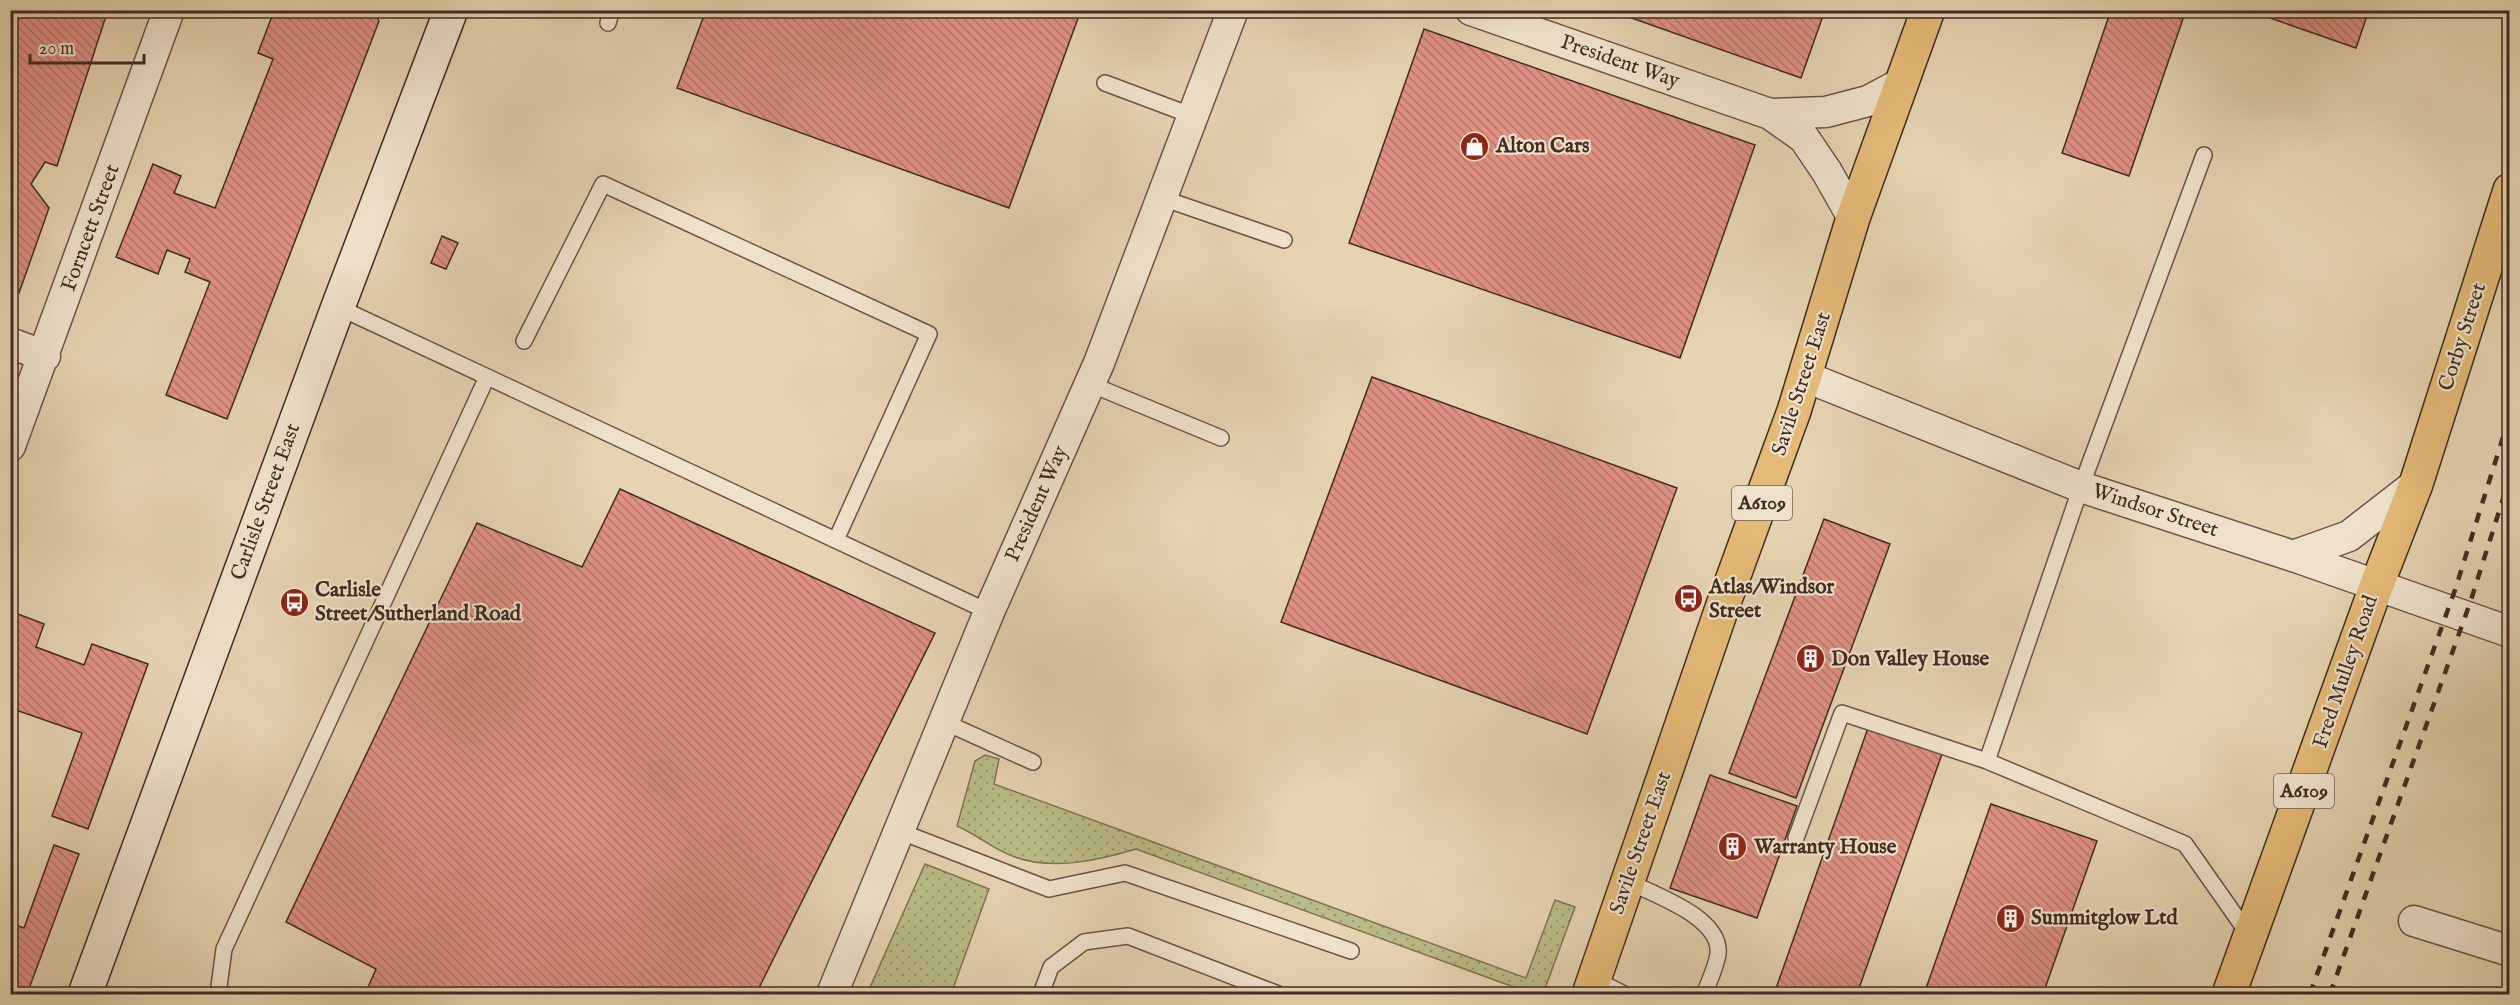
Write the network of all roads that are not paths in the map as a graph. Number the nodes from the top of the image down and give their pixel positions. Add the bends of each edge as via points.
1 (170, 10) edge
2 (451, 10) edge
3 (1233, 10) edge
4 (1471, 10) edge
5 (1928, 10) edge
6 (1105, 83) dead end
7 (1902, 83) junction
8 (1770, 114) junction
9 (1193, 116) junction
10 (2204, 155) dead end
11 (2510, 190) edge
12 (1162, 198) junction
13 (1853, 218) junction
14 (1284, 240) dead end
15 (338, 307) junction
16 (524, 341) dead end
17 (10, 343) edge
18 (45, 356) junction
19 (487, 377) junction
20 (1806, 377) junction
21 (1090, 384) junction
22 (1221, 438) dead end
23 (10, 446) edge
24 (2416, 484) junction
25 (2081, 487) junction
26 (836, 540) junction
27 (2292, 556) junction
28 (2376, 587) junction
29 (989, 612) junction
30 (2510, 632) edge
31 (944, 723) junction
32 (1987, 761) junction
33 (1033, 762) dead end
34 (899, 831) junction
35 (1796, 838) dead end
36 (1628, 881) junction
37 (2414, 921) dead end
38 (2251, 937) junction
39 (1351, 951) dead end
40 (2510, 951) edge
41 (1592, 987) edge
42 (85, 994) edge
43 (218, 994) edge
44 (832, 994) edge
45 (1041, 994) edge
46 (1278, 994) edge
47 (1624, 994) edge
48 (1704, 994) edge
49 (2229, 994) edge

1 - 18 street, Forncett Street
2 - 15 main road, Carlisle Street East
3 - 9 street, President Way
4 - 8 street, President Way
5 - 7 main road, Savile Street East / A6109
6 - 9 lane
7 - 8 street, President Way via 1868,101 1826,112
7 - 13 main road, Savile Street East / A6109
8 - 13 street, President Way via 1804,138
9 - 12 street, President Way
10 - 25 lane
11 - 24 main road, Corby Street / A6109
12 - 14 lane
12 - 21 street, President Way
13 - 20 main road, Savile Street East / A6109
15 - 19 lane
15 - 42 main road, Carlisle Street East
16 - 26 lane via 603,184 929,334
17 - 18 street
18 - 23 street, Forncett Street
19 - 26 lane
19 - 43 lane via 224,949
20 - 25 street, Windsor Street
20 - 36 main road, Savile Street East / A6109
21 - 22 lane
21 - 29 street, President Way
24 - 27 street via 2349,536
24 - 28 main road, Corby Street / A6109
25 - 27 street, Windsor Street
25 - 32 lane
26 - 29 lane
27 - 28 street, Windsor Street
28 - 30 street, Windsor Street
28 - 38 main road, Fred Mulley Road / A6109
29 - 31 street, President Way
31 - 33 lane
31 - 34 street, President Way
32 - 35 lane via 1842,713
32 - 38 lane via 2185,844
34 - 39 lane via 1049,889 1125,873
34 - 44 street, President Way
36 - 41 main road, Savile Street East / A6109
36 - 48 lane via 1695,915 1714,935 1718,955
37 - 40 street
38 - 49 main road, Fred Mulley Road / A6109
41 - 47 lane
45 - 46 lane via 1051,968 1084,942 1128,936

